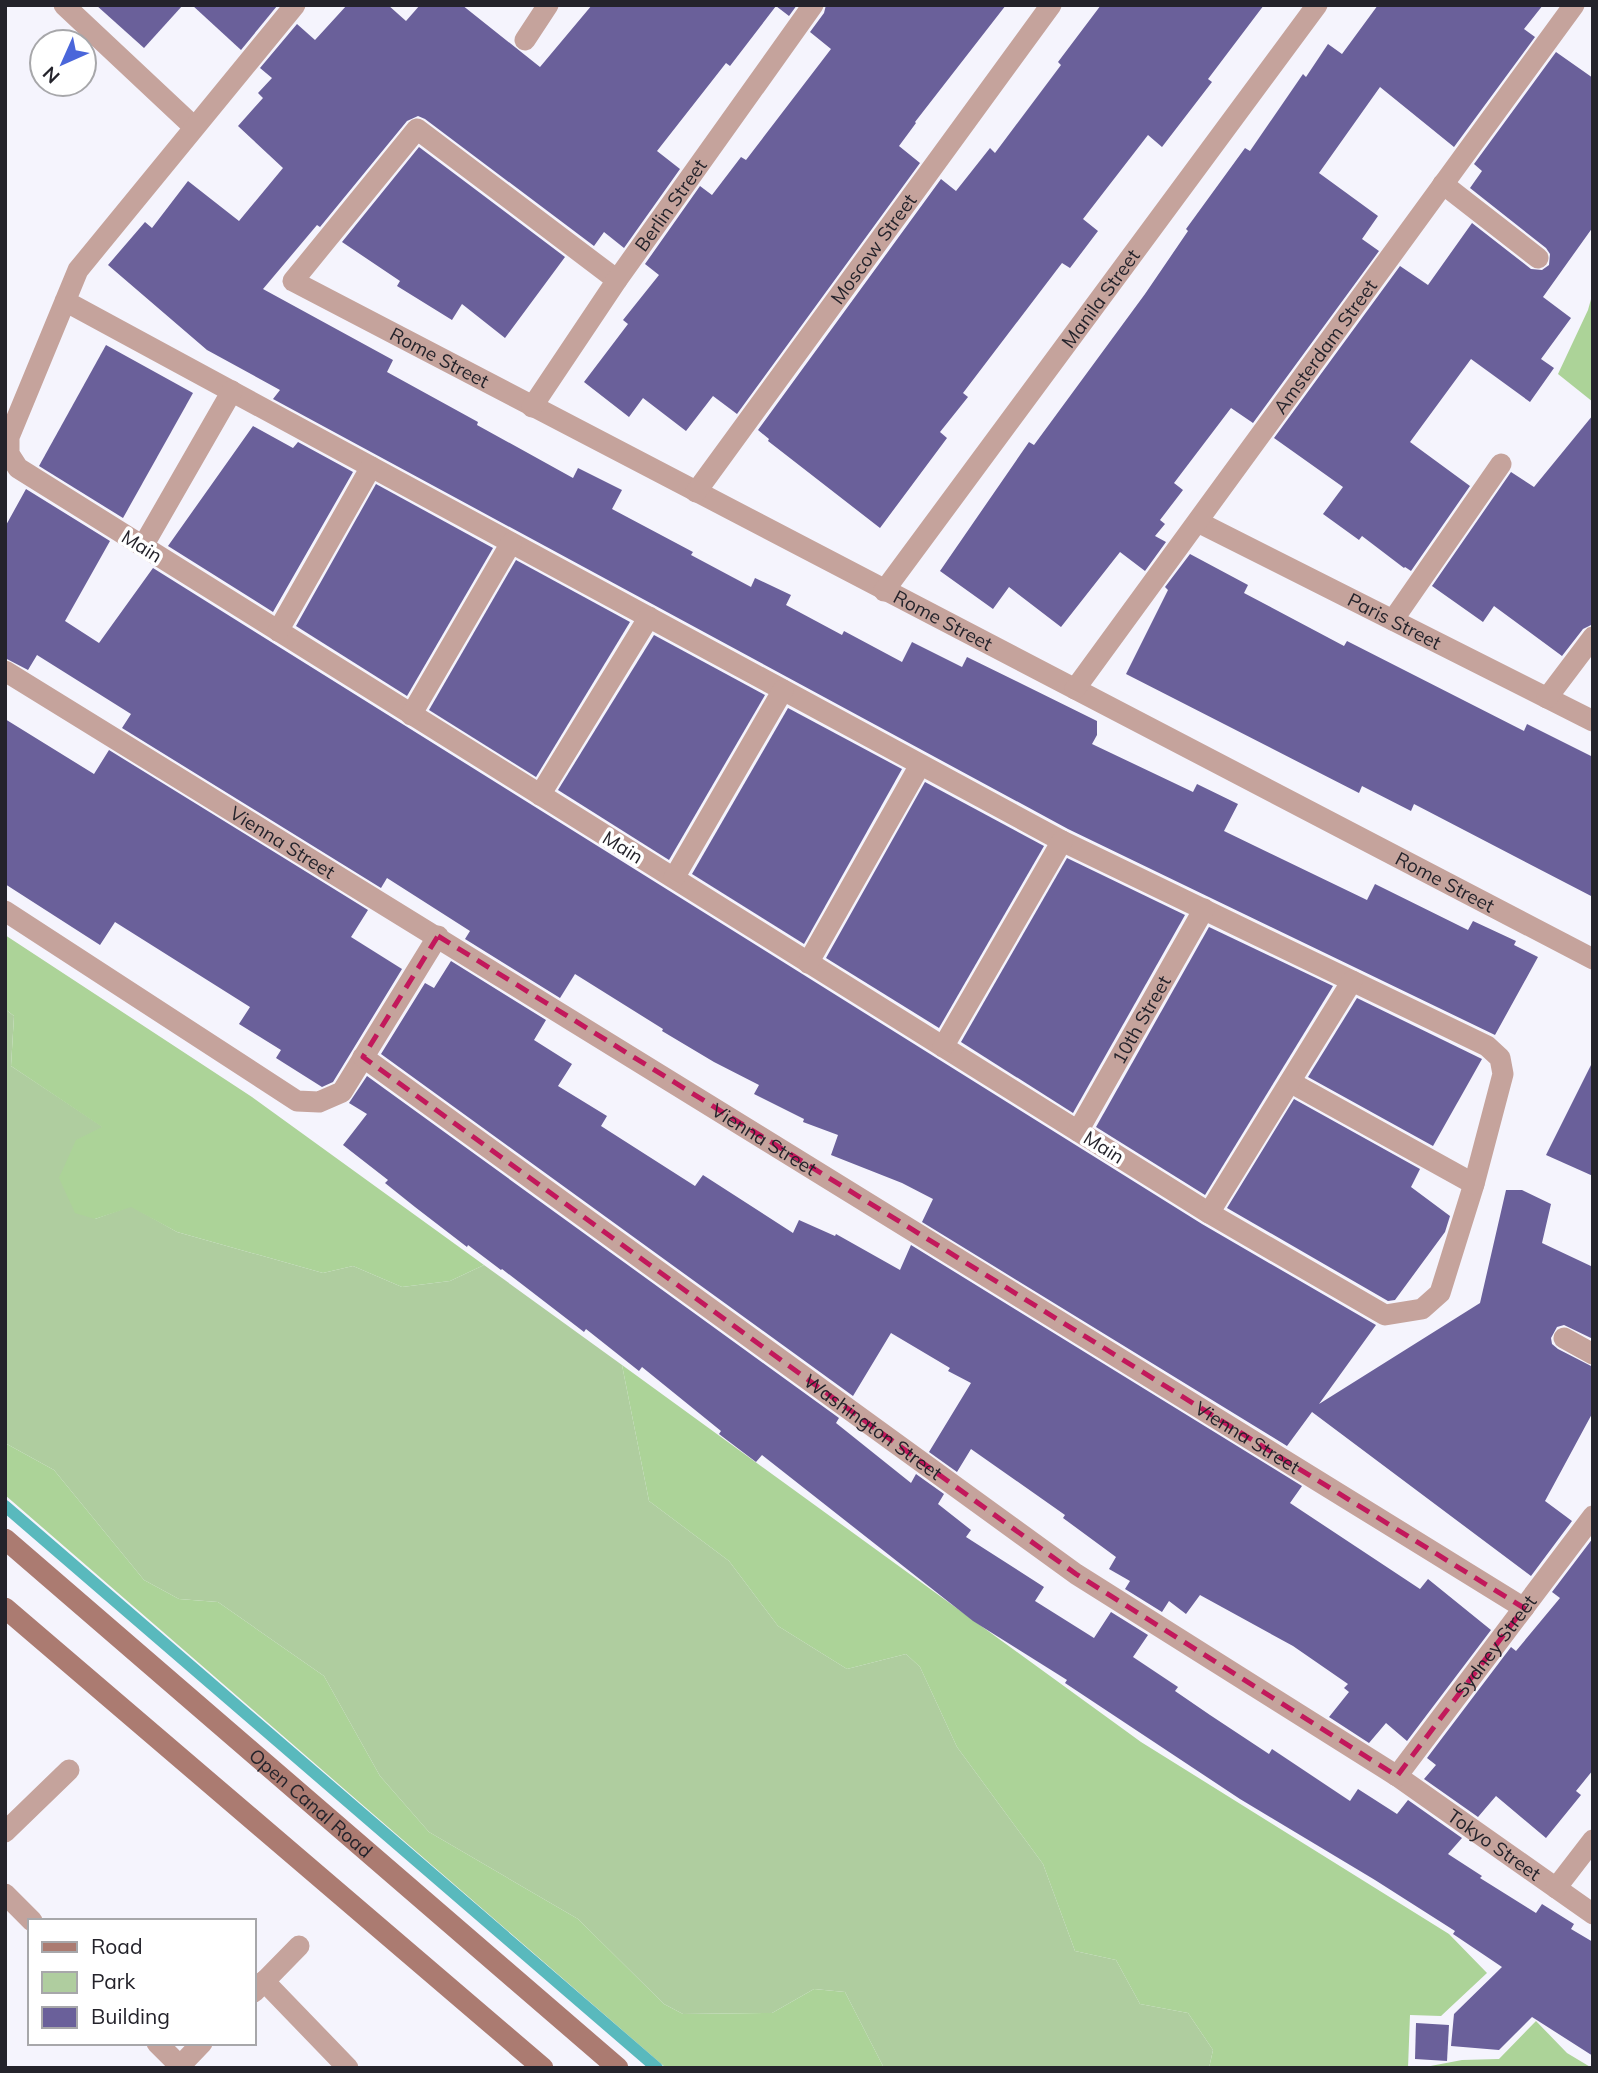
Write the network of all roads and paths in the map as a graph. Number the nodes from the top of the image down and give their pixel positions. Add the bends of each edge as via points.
1 (64, 5) edge
2 (295, 5) edge
3 (548, 5) edge
4 (813, 5) edge
5 (1051, 5) edge
6 (1317, 5) edge
7 (1574, 5) edge
8 (525, 40) dead end
9 (194, 127) junction
10 (1443, 184) junction
11 (1538, 258) dead end
12 (617, 281) junction
13 (65, 301) junction
14 (232, 391) junction
15 (532, 407) junction
16 (1501, 464) dead end
17 (371, 467) junction
18 (696, 492) junction
19 (1198, 522) junction
20 (511, 543) junction
21 (143, 546) junction
22 (884, 591) junction
23 (649, 617) junction
24 (1393, 621) junction
25 (278, 631) junction
26 (1593, 636) edge
27 (5, 671) edge
28 (783, 690) junction
29 (1075, 690) junction
30 (1547, 698) junction
31 (411, 715) junction
32 (1593, 721) edge
33 (920, 765) junction
34 (540, 795) junction
35 (1062, 841) junction
36 (674, 878) junction
37 (1204, 909) junction
38 (5, 911) edge
39 (438, 936) junction
40 (1593, 959) edge
41 (808, 963) junction
42 (1352, 981) junction
43 (943, 1047) junction
44 (363, 1056) junction
45 (1290, 1082) junction
46 (1078, 1131) junction
47 (1474, 1184) junction
48 (1209, 1213) junction
49 (1564, 1338) dead end
50 (1593, 1354) edge
51 (1593, 1516) edge
52 (5, 1539) edge
53 (5, 1608) edge
54 (1524, 1608) junction
55 (69, 1770) dead end
56 (1397, 1776) junction
57 (5, 1832) edge
58 (1593, 1840) edge
59 (1556, 1888) junction
60 (5, 1894) edge
61 (1593, 1914) edge
62 (31, 1919) edge
63 (299, 1947) dead end
64 (259, 1986) edge
65 (159, 2045) edge
66 (200, 2045) edge
67 (179, 2067) edge
68 (348, 2068) edge
69 (543, 2068) edge
70 (618, 2068) edge

1 - 9 street
2 - 9 street, Main
3 - 8 street
4 - 12 street, Berlin Street
5 - 18 street, Moscow Street
6 - 22 street, Manila Street
7 - 10 street, Amsterdam Street
9 - 13 street, Main via 78,270
10 - 11 street
10 - 19 street, Amsterdam Street
12 - 15 street, Berlin Street
12 - 15 street, Rome Street via 417,130 293,281
13 - 14 street
13 - 21 street, Main via 9,437 9,454 18,468
14 - 17 street
14 - 21 street
15 - 18 street, Rome Street
16 - 24 street
17 - 20 street
17 - 25 street
18 - 22 street, Rome Street
19 - 24 street, Paris Street
19 - 29 street, Amsterdam Street
20 - 23 street
20 - 31 street
21 - 25 street, Main
22 - 29 street, Rome Street
23 - 28 street
23 - 34 street
24 - 30 street, Paris Street
25 - 31 street, Main
26 - 30 street
27 - 39 street, Vienna Street
28 - 33 street
28 - 36 street
29 - 40 street, Rome Street
30 - 32 street, Paris Street
31 - 34 street, Main
33 - 35 street
33 - 41 street
34 - 36 street, Main
35 - 37 street
35 - 43 street
36 - 41 street, Main
37 - 42 street
37 - 46 street, 10th Street
38 - 44 street via 297,1101 319,1102 342,1091
39 - 44 street
39 - 54 street, Vienna Street
41 - 43 street, Main
42 - 45 street
42 - 47 street via 1487,1046 1500,1058 1503,1074
43 - 46 street, Main
44 - 56 street, Washington Street via 1076,1574
45 - 47 street
45 - 48 street
46 - 48 street, Main
47 - 48 street, Main via 1440,1293 1422,1309 1385,1315
49 - 50 street
51 - 54 street, Sydney Street
52 - 70 main road, Open Canal Road
53 - 69 main road
54 - 56 street, Sydney Street
55 - 57 street
56 - 59 street, Tokyo Street
58 - 59 street
59 - 61 street, Tokyo Street
60 - 62 street
63 - 64 street
64 - 68 street
65 - 67 street
66 - 67 street

